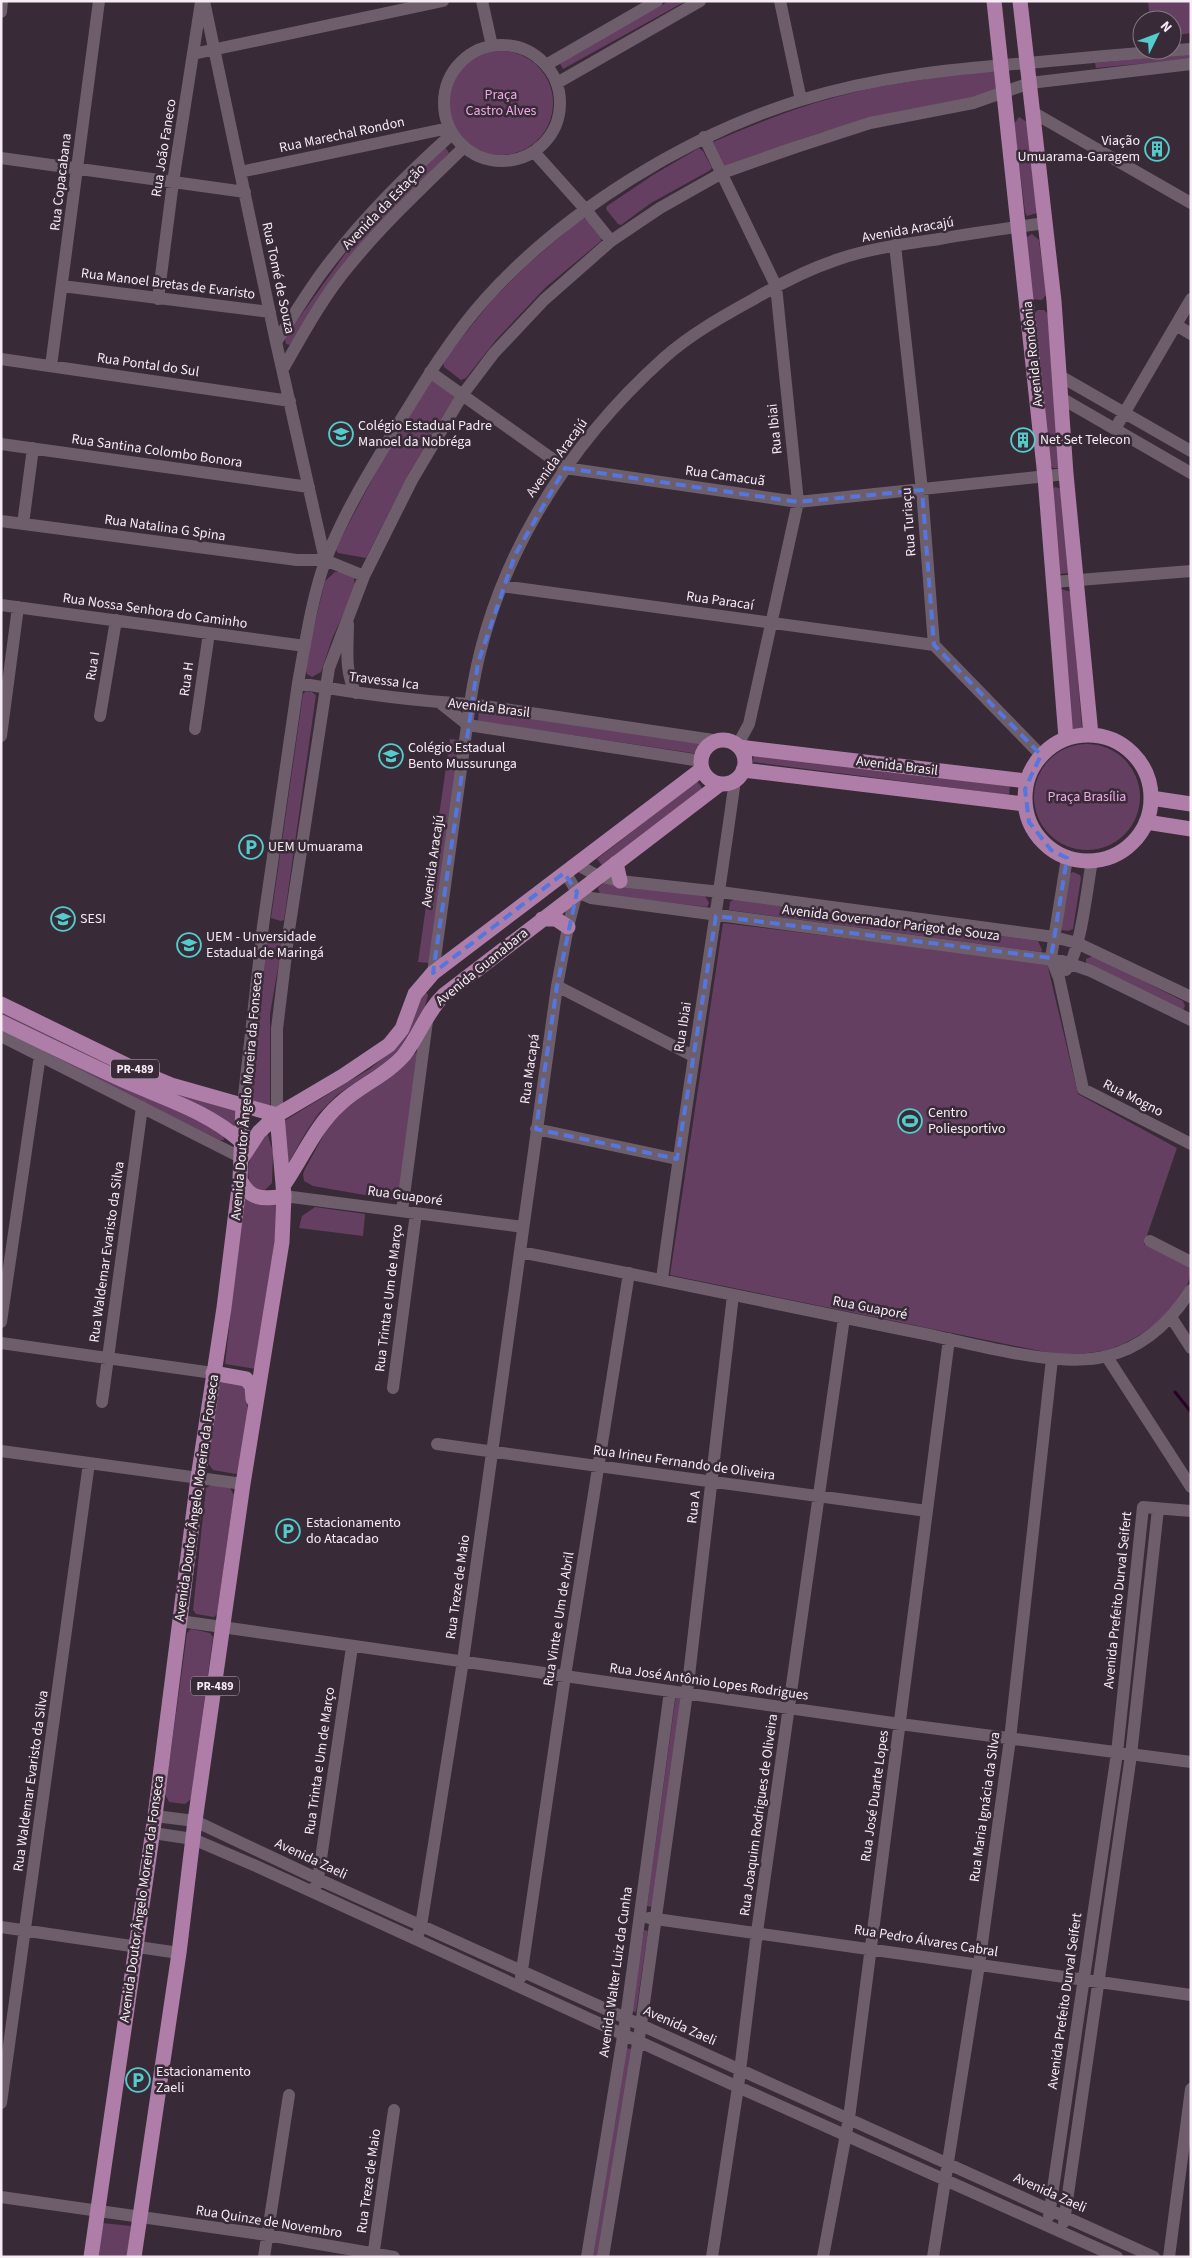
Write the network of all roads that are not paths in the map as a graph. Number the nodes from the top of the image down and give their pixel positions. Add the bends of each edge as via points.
1 (2, 1) edge
2 (99, 1) edge
3 (203, 1) edge
4 (443, 1) edge
5 (482, 1) edge
6 (657, 1) edge
7 (700, 1) edge
8 (780, 1) edge
9 (994, 1) edge
10 (1020, 1) edge
11 (1, 12) edge
12 (492, 46) junction
13 (214, 49) junction
14 (1191, 49) edge
15 (193, 54) junction
16 (1027, 63) junction
17 (1191, 64) edge
18 (546, 65) junction
19 (1001, 65) junction
20 (557, 83) junction
21 (1030, 83) junction
22 (1006, 92) junction
23 (801, 100) junction
24 (1034, 113) junction
25 (451, 131) junction
26 (704, 137) junction
27 (464, 147) junction
28 (535, 152) junction
29 (1, 158) edge
30 (78, 169) junction
31 (240, 172) junction
32 (722, 173) junction
33 (173, 182) junction
34 (245, 192) junction
35 (1191, 203) edge
36 (586, 210) junction
37 (1045, 223) junction
38 (1020, 226) junction
39 (611, 241) junction
40 (895, 245) junction
41 (62, 286) junction
42 (776, 286) junction
43 (158, 299) junction
44 (1191, 299) edge
45 (1054, 302) junction
46 (1028, 304) junction
47 (270, 312) junction
48 (1176, 325) junction
49 (1191, 334) edge
50 (276, 342) junction
51 (1, 359) edge
52 (51, 366) junction
53 (282, 369) junction
54 (430, 372) junction
55 (1060, 376) junction
56 (463, 394) junction
57 (1062, 398) junction
58 (290, 401) junction
59 (1124, 413) junction
60 (1115, 429) junction
61 (1, 444) edge
62 (33, 448) junction
63 (1191, 451) edge
64 (565, 468) junction
65 (1066, 474) junction
66 (1191, 474) edge
67 (1045, 477) junction
68 (309, 487) junction
69 (922, 490) junction
70 (798, 502) junction
71 (1, 521) edge
72 (23, 524) junction
73 (326, 560) junction
74 (1191, 571) edge
75 (364, 576) junction
76 (1076, 580) junction
77 (1054, 582) junction
78 (502, 586) junction
79 (1, 605) edge
80 (18, 607) junction
81 (348, 617) junction
82 (116, 620) junction
83 (772, 623) junction
84 (209, 633) junction
85 (934, 645) junction
86 (305, 646) junction
87 (298, 683) junction
88 (325, 688) junction
89 (356, 693) junction
90 (439, 702) junction
91 (470, 704) junction
92 (100, 716) dead end
93 (468, 725) junction
94 (195, 729) dead end
95 (1091, 734) junction
96 (1, 736) edge
97 (1066, 738) junction
98 (720, 741) junction
99 (738, 747) junction
100 (1040, 755) junction
101 (702, 765) junction
102 (739, 775) junction
103 (1026, 781) junction
104 (720, 784) junction
105 (1151, 798) junction
106 (1024, 804) junction
107 (1191, 804) edge
108 (1146, 822) junction
109 (1191, 829) edge
110 (1067, 858) junction
111 (1092, 861) junction
112 (616, 863) junction
113 (570, 868) junction
114 (598, 876) junction
115 (620, 881) junction
116 (577, 892) junction
117 (720, 892) junction
118 (716, 916) junction
119 (542, 919) junction
120 (568, 927) junction
121 (1054, 937) junction
122 (1077, 943) junction
123 (1051, 958) junction
124 (1072, 964) junction
125 (433, 973) junction
126 (1059, 978) junction
127 (557, 986) junction
128 (1191, 997) edge
129 (1, 1004) edge
130 (1191, 1020) edge
131 (427, 1021) junction
132 (1, 1022) edge
133 (1, 1036) edge
134 (40, 1056) junction
135 (693, 1056) junction
136 (246, 1105) junction
137 (142, 1107) junction
138 (272, 1120) junction
139 (536, 1129) junction
140 (242, 1142) junction
141 (1191, 1144) edge
142 (242, 1158) junction
143 (677, 1159) junction
144 (240, 1179) junction
145 (284, 1191) junction
146 (402, 1211) junction
147 (416, 1213) junction
148 (523, 1227) junction
149 (1150, 1241) dead end
150 (520, 1252) junction
151 (1191, 1262) edge
152 (629, 1273) junction
153 (662, 1279) junction
154 (1191, 1290) edge
155 (733, 1295) junction
156 (844, 1318) junction
157 (1171, 1318) junction
158 (1, 1322) edge
159 (949, 1339) junction
160 (1, 1343) edge
161 (1191, 1348) edge
162 (1107, 1357) junction
163 (107, 1358) junction
164 (1052, 1359) junction
165 (213, 1373) junction
166 (393, 1388) dead end
167 (102, 1402) dead end
168 (255, 1412) junction
169 (437, 1444) dead end
170 (1, 1451) edge
171 (492, 1452) junction
172 (89, 1463) junction
173 (598, 1467) junction
174 (198, 1478) junction
175 (712, 1482) junction
176 (243, 1484) junction
177 (1191, 1487) edge
178 (819, 1497) junction
179 (1158, 1508) junction
180 (927, 1511) junction
181 (1191, 1511) edge
182 (180, 1622) junction
183 (223, 1628) junction
184 (352, 1648) junction
185 (463, 1661) junction
186 (565, 1676) junction
187 (670, 1690) junction
188 (687, 1693) junction
189 (789, 1709) junction
190 (900, 1724) junction
191 (1010, 1739) junction
192 (1117, 1753) junction
193 (1131, 1755) junction
194 (1191, 1762) edge
195 (155, 1816) junction
196 (195, 1821) junction
197 (153, 1834) junction
198 (193, 1840) junction
199 (318, 1879) junction
200 (313, 1892) junction
201 (640, 1917) junction
202 (656, 1918) junction
203 (421, 1926) junction
204 (1, 1927) edge
205 (26, 1930) junction
206 (757, 1932) junction
207 (416, 1939) junction
208 (136, 1945) junction
209 (869, 1948) junction
210 (179, 1952) junction
211 (979, 1965) junction
212 (522, 1971) junction
213 (1083, 1980) junction
214 (1099, 1982) junction
215 (518, 1986) junction
216 (1191, 1995) edge
217 (626, 2018) junction
218 (641, 2025) junction
219 (624, 2034) junction
220 (638, 2040) junction
221 (740, 2070) junction
222 (738, 2087) junction
223 (1191, 2089) edge
224 (289, 2095) dead end
225 (1, 2103) edge
226 (394, 2110) dead end
227 (849, 2118) junction
228 (846, 2134) junction
229 (947, 2163) junction
230 (944, 2179) junction
231 (1, 2197) edge
232 (1050, 2210) junction
233 (97, 2211) junction
234 (1066, 2216) junction
235 (139, 2218) junction
236 (1046, 2226) junction
237 (1062, 2232) junction
238 (267, 2235) junction
239 (373, 2255) edge
240 (1113, 2256) edge
241 (91, 2257) edge
242 (134, 2257) edge
243 (264, 2257) edge
244 (394, 2257) edge
245 (587, 2257) edge
246 (603, 2257) edge
247 (712, 2257) edge
248 (823, 2257) edge
249 (933, 2257) edge
250 (1154, 2257) edge
251 (1169, 2257) edge

1 - 11 street
2 - 30 street, Rua Copacabana
3 - 13 street, Rua Tomé de Souza
3 - 15 street, Rua João Faneco
4 - 13 street
5 - 12 street
6 - 18 street
7 - 20 street
8 - 23 street
9 - 19 main road, Avenida Rondônia
10 - 16 main road, Avenida Rondônia
12 - 18 street via 521,48
12 - 25 street via 470,54 448,82 444,105
13 - 15 street
13 - 31 street, Rua Tomé de Souza
14 - 16 street, Avenida Doutor Ângelo Moreira da Fonseca
15 - 33 street, Rua João Faneco
16 - 19 street, Avenida Doutor Ângelo Moreira da Fonseca
16 - 21 main road, Avenida Rondônia
17 - 21 street, Avenida Doutor Ângelo Moreira da Fonseca
18 - 20 street
19 - 22 main road, Avenida Rondônia
19 - 23 street, Avenida Doutor Ângelo Moreira da Fonseca via 864,83
20 - 28 street via 560,116 551,137
21 - 22 street, Avenida Doutor Ângelo Moreira da Fonseca
21 - 24 main road, Avenida Rondônia
22 - 32 street, Avenida Doutor Ângelo Moreira da Fonseca via 945,109 870,123
22 - 38 main road, Avenida Rondônia
23 - 26 street, Avenida Doutor Ângelo Moreira da Fonseca
24 - 35 street
24 - 37 main road, Avenida Rondônia
25 - 27 street
25 - 31 street, Rua Marechal Rondon
25 - 50 street, Avenida da Estação via 352,235
26 - 32 street, Rua Ibiai
26 - 36 street, Avenida Doutor Ângelo Moreira da Fonseca
27 - 28 street via 486,160 498,162 517,160
27 - 53 street, Avenida da Estação via 385,224 348,267
28 - 36 street
29 - 30 street
30 - 33 street
30 - 41 street, Rua Copacabana
31 - 34 street, Rua Tomé de Souza
32 - 39 street, Avenida Doutor Ângelo Moreira da Fonseca via 660,208
32 - 42 street, Rua Ibiai
33 - 34 street
33 - 43 street, Rua João Faneco
34 - 47 street, Rua Tomé de Souza
36 - 39 street
36 - 54 street, Avenida Doutor Ângelo Moreira da Fonseca via 512,272 464,324
37 - 38 street, Avenida Aracajú
37 - 45 main road, Avenida Rondônia
38 - 40 street, Avenida Aracajú
38 - 46 main road, Avenida Rondônia
39 - 56 street, Avenida Doutor Ângelo Moreira da Fonseca via 544,300 494,354
40 - 42 street, Avenida Aracajú via 840,259
40 - 69 street, Rua Turiaçu
41 - 43 street, Rua Manoel Bretas de Evaristo
41 - 52 street, Rua Copacabana
42 - 64 street, Avenida Aracajú via 715,320 666,356 620,401
42 - 70 street, Rua Ibiai
43 - 47 street, Rua Manoel Bretas de Evaristo
44 - 48 street
45 - 46 main road
45 - 55 main road, Avenida Rondônia
46 - 67 main road, Avenida Rondônia
47 - 50 street, Rua Tomé de Souza
48 - 49 street
48 - 59 street
50 - 53 street, Rua Tomé de Souza
51 - 52 street, Rua Pontal do Sul
52 - 58 street, Rua Pontal do Sul
53 - 58 street, Rua Tomé de Souza
54 - 56 street, Rua Camacuã
54 - 73 street, Avenida Doutor Ângelo Moreira da Fonseca via 370,471
55 - 57 main road, Avenida Rondônia
55 - 59 street
56 - 64 street, Rua Camacuã
56 - 75 street, Avenida Doutor Ângelo Moreira da Fonseca via 412,480
57 - 60 street
57 - 65 main road, Avenida Rondônia
58 - 68 street, Rua Tomé de Souza
59 - 60 street
59 - 63 street
60 - 66 street
61 - 62 street, Rua Santina Colombo Bonora
62 - 68 street, Rua Santina Colombo Bonora
62 - 72 street
64 - 70 street, Rua Camacuã
64 - 78 street, Avenida Aracajú via 530,524
65 - 67 street, Rua Camacuã
65 - 76 main road, Avenida Rondônia
67 - 69 street, Rua Camacuã
67 - 77 main road, Avenida Rondônia
68 - 73 street, Rua Tomé de Souza
69 - 70 street, Rua Camacuã
69 - 85 street, Rua Turiaçu
70 - 83 street, Rua Ibiai
71 - 72 street, Rua Natalina G Spina
72 - 73 street, Rua Natalina G Spina via 297,560
73 - 75 street
73 - 86 street, Avenida Doutor Ângelo Moreira da Fonseca
74 - 76 street
75 - 81 street, Avenida Doutor Ângelo Moreira da Fonseca
76 - 77 street
76 - 95 main road, Avenida Rondônia
77 - 97 main road, Avenida Rondônia
78 - 83 street, Rua Paracaí
78 - 91 street, Avenida Aracajú via 480,656
79 - 80 street, Rua Nossa Senhora do Caminho
80 - 82 street, Rua Nossa Senhora do Caminho
80 - 96 street
81 - 88 street, Avenida Doutor Ângelo Moreira da Fonseca
81 - 89 street via 349,678
82 - 84 street, Rua Nossa Senhora do Caminho
82 - 92 street, Rua I
83 - 85 street, Rua Paracaí
83 - 99 street, Rua Ibiai via 749,724
84 - 86 street, Rua Nossa Senhora do Caminho
84 - 94 street, Rua H
85 - 100 street
86 - 87 street, Avenida Doutor Ângelo Moreira da Fonseca
87 - 88 street, Travessa Ica
87 - 136 street, Avenida Doutor Ângelo Moreira da Fonseca via 264,926
88 - 89 street, Travessa Ica
88 - 138 street, Avenida Doutor Ângelo Moreira da Fonseca via 277,1029
89 - 90 street, Travessa Ica
90 - 91 street, Avenida Brasil
90 - 93 street, Avenida Brasil
91 - 93 street, Avenida Aracajú
91 - 98 street, Avenida Brasil
93 - 101 street, Avenida Brasil
93 - 125 street, Avenida Aracajú
95 - 97 main road
95 - 105 main road via 1121,744 1133,754 1143,767
97 - 100 main road
98 - 99 main road
98 - 101 main road via 707,748
99 - 102 main road via 745,762
99 - 103 main road, Avenida Brasil
100 - 103 main road
101 - 104 main road via 712,781
101 - 113 main road, Avenida Guanabara
102 - 104 main road via 728,784
102 - 106 main road, Avenida Brasil
102 - 117 street, Rua Ibiai
103 - 106 main road
104 - 112 main road, Avenida Guanabara
105 - 107 main road
105 - 108 main road
106 - 110 main road via 1038,838
108 - 109 main road
108 - 111 main road via 1130,845 1112,856
110 - 111 main road
110 - 121 street
111 - 122 street
112 - 114 main road, Avenida Guanabara
112 - 115 main road
113 - 114 street, Avenida Governador Parigot de Souza
113 - 116 street
113 - 125 main road, Avenida Guanabara
114 - 115 street, Avenida Governador Parigot de Souza
114 - 116 main road, Avenida Guanabara
115 - 117 street, Avenida Governador Parigot de Souza
116 - 118 street, Avenida Governador Parigot de Souza via 591,898
116 - 119 main road, Avenida Guanabara
116 - 120 street, Rua Macapá
117 - 118 street, Rua Ibiai
117 - 121 street, Avenida Governador Parigot de Souza
118 - 123 street, Avenida Governador Parigot de Souza
118 - 135 street, Rua Ibiai
119 - 120 main road via 556,918
119 - 131 main road, Avenida Guanabara via 436,1002
120 - 127 street, Rua Macapá
121 - 122 street, Avenida Governador Parigot de Souza
121 - 123 street
122 - 124 street
122 - 128 street, Avenida Governador Parigot de Souza
123 - 124 street, Avenida Governador Parigot de Souza
123 - 126 street, Rua Mogno
124 - 126 street
124 - 130 street, Avenida Governador Parigot de Souza
125 - 138 main road, Avenida Guanabara via 415,994 402,1028 389,1045
126 - 141 street, Rua Mogno via 1083,1089
127 - 135 street
127 - 139 street, Rua Macapá
129 - 136 main road, PR-489 / PR-489 via 147,1075
131 - 145 main road, Avenida Guanabara via 403,1056 356,1090 326,1119
131 - 146 street
132 - 140 main road, PR-489 / PR-489 via 100,1070 206,1115
133 - 134 street
134 - 137 street
134 - 158 street
135 - 143 street, Rua Ibiai
136 - 138 main road, PR-489 / PR-489
136 - 140 main road, Avenida Doutor Ângelo Moreira da Fonseca / PR-489
137 - 142 street
137 - 163 street, Rua Waldemar Evaristo da Silva
138 - 142 main road, Avenida Guanabara
138 - 145 main road, Avenida Doutor Ângelo Moreira da Fonseca / PR-489 via 279,1140
139 - 143 street
139 - 148 street, Rua Macapá
140 - 142 main road, Avenida Doutor Ângelo Moreira da Fonseca / PR-489
142 - 144 main road, Avenida Doutor Ângelo Moreira da Fonseca / PR-489
143 - 153 street, Rua Ibiai
144 - 145 main road via 244,1188 254,1196 267,1198
144 - 165 main road, Avenida Doutor Ângelo Moreira da Fonseca / PR-489
145 - 146 street, Rua Guaporé
145 - 168 main road, Avenida Doutor Ângelo Moreira da Fonseca / PR-489 via 282,1242
146 - 147 street, Rua Guaporé
147 - 148 street, Rua Guaporé
147 - 166 street, Rua Trinta e Um de Março
148 - 150 street, Rua Macapá
149 - 151 street
150 - 152 street, Rua Guaporé
150 - 171 street, Rua Treze de Maio
152 - 153 street, Rua Guaporé
152 - 173 street, Rua Vinte e Um de Abril
153 - 155 street, Rua Guaporé
154 - 157 street, Rua Guaporé
155 - 156 street, Rua Guaporé
155 - 175 street, Rua A
156 - 159 street, Rua Guaporé
156 - 178 street, Rua Joaquim Rodrigues de Oliveira
157 - 161 street
157 - 162 street, Rua Guaporé via 1137,1345
159 - 164 street, Rua Guaporé
159 - 180 street, Rua José Duarte Lopes
160 - 163 street
162 - 164 street, Rua Guaporé
162 - 177 street
163 - 165 street
163 - 167 street, Rua Waldemar Evaristo da Silva
164 - 191 street, Rua Maria Ignácia da Silva
165 - 168 main road via 248,1380 254,1390 252,1408
165 - 174 main road, Avenida Doutor Ângelo Moreira da Fonseca / PR-489
168 - 176 main road, Avenida Doutor Ângelo Moreira da Fonseca / PR-489
169 - 171 street, Rua Irineu Fernando de Oliveira
170 - 172 street
171 - 173 street, Rua Irineu Fernando de Oliveira
171 - 185 street, Rua Treze de Maio
172 - 174 street
172 - 205 street, Rua Waldemar Evaristo da Silva
173 - 175 street, Rua Irineu Fernando de Oliveira
173 - 186 street, Rua Vinte e Um de Abril
174 - 176 street
174 - 182 main road, Avenida Doutor Ângelo Moreira da Fonseca / PR-489
175 - 178 street, Rua Irineu Fernando de Oliveira
175 - 188 street, Rua A
176 - 183 main road, Avenida Doutor Ângelo Moreira da Fonseca / PR-489
178 - 180 street, Rua Irineu Fernando de Oliveira
178 - 189 street, Rua Joaquim Rodrigues de Oliveira
179 - 181 street
179 - 192 street, Avenida Prefeito Durval Seifert via 1143,1507
179 - 193 street
180 - 190 street, Rua José Duarte Lopes
182 - 183 street, Rua José Antônio Lopes Rodrigues
182 - 195 main road, Avenida Doutor Ângelo Moreira da Fonseca / PR-489
183 - 184 street, Rua José Antônio Lopes Rodrigues
183 - 196 main road, Avenida Doutor Ângelo Moreira da Fonseca / PR-489
184 - 185 street, Rua José Antônio Lopes Rodrigues
184 - 199 street, Rua Trinta e Um de Março
185 - 186 street, Rua José Antônio Lopes Rodrigues
185 - 203 street, Rua Treze de Maio
186 - 187 street, Rua José Antônio Lopes Rodrigues
186 - 212 street, Rua Vinte e Um de Abril
187 - 188 street, Rua José Antônio Lopes Rodrigues
187 - 201 street, Avenida Walter Luiz da Cunha
188 - 189 street, Rua José Antônio Lopes Rodrigues
188 - 202 street
189 - 190 street, Rua José Antônio Lopes Rodrigues
189 - 206 street, Rua Joaquim Rodrigues de Oliveira
190 - 191 street, Rua José Antônio Lopes Rodrigues
190 - 209 street, Rua José Duarte Lopes
191 - 192 street, Rua José Antônio Lopes Rodrigues
191 - 211 street, Rua Maria Ignácia da Silva
192 - 193 street, Rua José Antônio Lopes Rodrigues
192 - 213 street, Avenida Prefeito Durval Seifert
193 - 194 street, Rua José Antônio Lopes Rodrigues
193 - 214 street
195 - 196 street, Avenida Zaeli
195 - 197 main road, Avenida Doutor Ângelo Moreira da Fonseca / PR-489
196 - 198 main road, Avenida Doutor Ângelo Moreira da Fonseca / PR-489
196 - 199 street, Avenida Zaeli
197 - 198 street
197 - 208 main road, Avenida Doutor Ângelo Moreira da Fonseca / PR-489
198 - 200 street
198 - 210 main road, Avenida Doutor Ângelo Moreira da Fonseca / PR-489
199 - 200 street, Rua Trinta e Um de Março
199 - 203 street, Avenida Zaeli
200 - 207 street
201 - 202 street, Rua Pedro Álvares Cabral
201 - 217 street, Avenida Walter Luiz da Cunha
202 - 206 street, Rua Pedro Álvares Cabral
202 - 218 street
203 - 207 street, Rua Treze de Maio
203 - 212 street, Avenida Zaeli
204 - 205 street
205 - 208 street
205 - 225 street, Rua Waldemar Evaristo da Silva
206 - 209 street, Rua Pedro Álvares Cabral
206 - 221 street, Rua Joaquim Rodrigues de Oliveira
207 - 215 street
208 - 210 street
208 - 233 main road, Avenida Doutor Ângelo Moreira da Fonseca / PR-489
209 - 211 street, Rua Pedro Álvares Cabral
209 - 227 street, Rua José Duarte Lopes
210 - 235 main road, Avenida Doutor Ângelo Moreira da Fonseca / PR-489
211 - 213 street, Rua Pedro Álvares Cabral
211 - 229 street, Rua Maria Ignácia da Silva
212 - 215 street, Rua Vinte e Um de Abril
212 - 217 street, Avenida Zaeli
213 - 214 street, Rua Pedro Álvares Cabral
213 - 232 street, Avenida Prefeito Durval Seifert
214 - 216 street, Rua Pedro Álvares Cabral
214 - 234 street
215 - 219 street
217 - 218 street, Avenida Zaeli
217 - 219 street, Avenida Walter Luiz da Cunha
218 - 220 street
218 - 221 street, Avenida Zaeli
219 - 220 street
219 - 245 street, Avenida Walter Luiz da Cunha
220 - 222 street
220 - 246 street
221 - 222 street, Rua Joaquim Rodrigues de Oliveira
221 - 227 street, Avenida Zaeli
222 - 228 street
222 - 247 street, Rua Joaquim Rodrigues de Oliveira
223 - 251 street
224 - 238 street
226 - 239 street, Rua Treze de Maio
227 - 228 street, Rua José Duarte Lopes
227 - 229 street, Avenida Zaeli
228 - 230 street
228 - 248 street, Rua José Duarte Lopes
229 - 230 street, Rua Maria Ignácia da Silva
229 - 232 street, Avenida Zaeli
230 - 236 street
230 - 249 street, Rua Maria Ignácia da Silva
231 - 233 street, Rua Quinze de Novembro
232 - 234 street, Avenida Zaeli
232 - 236 street, Avenida Prefeito Durval Seifert
233 - 235 street, Rua Quinze de Novembro
233 - 241 main road, Avenida Doutor Ângelo Moreira da Fonseca / PR-489
234 - 237 street
234 - 250 street, Avenida Zaeli
235 - 238 street, Rua Quinze de Novembro
235 - 242 main road, Avenida Doutor Ângelo Moreira da Fonseca / PR-489
236 - 237 street
237 - 240 street
238 - 239 street, Rua Quinze de Novembro
238 - 243 street
239 - 244 street, Rua Quinze de Novembro

